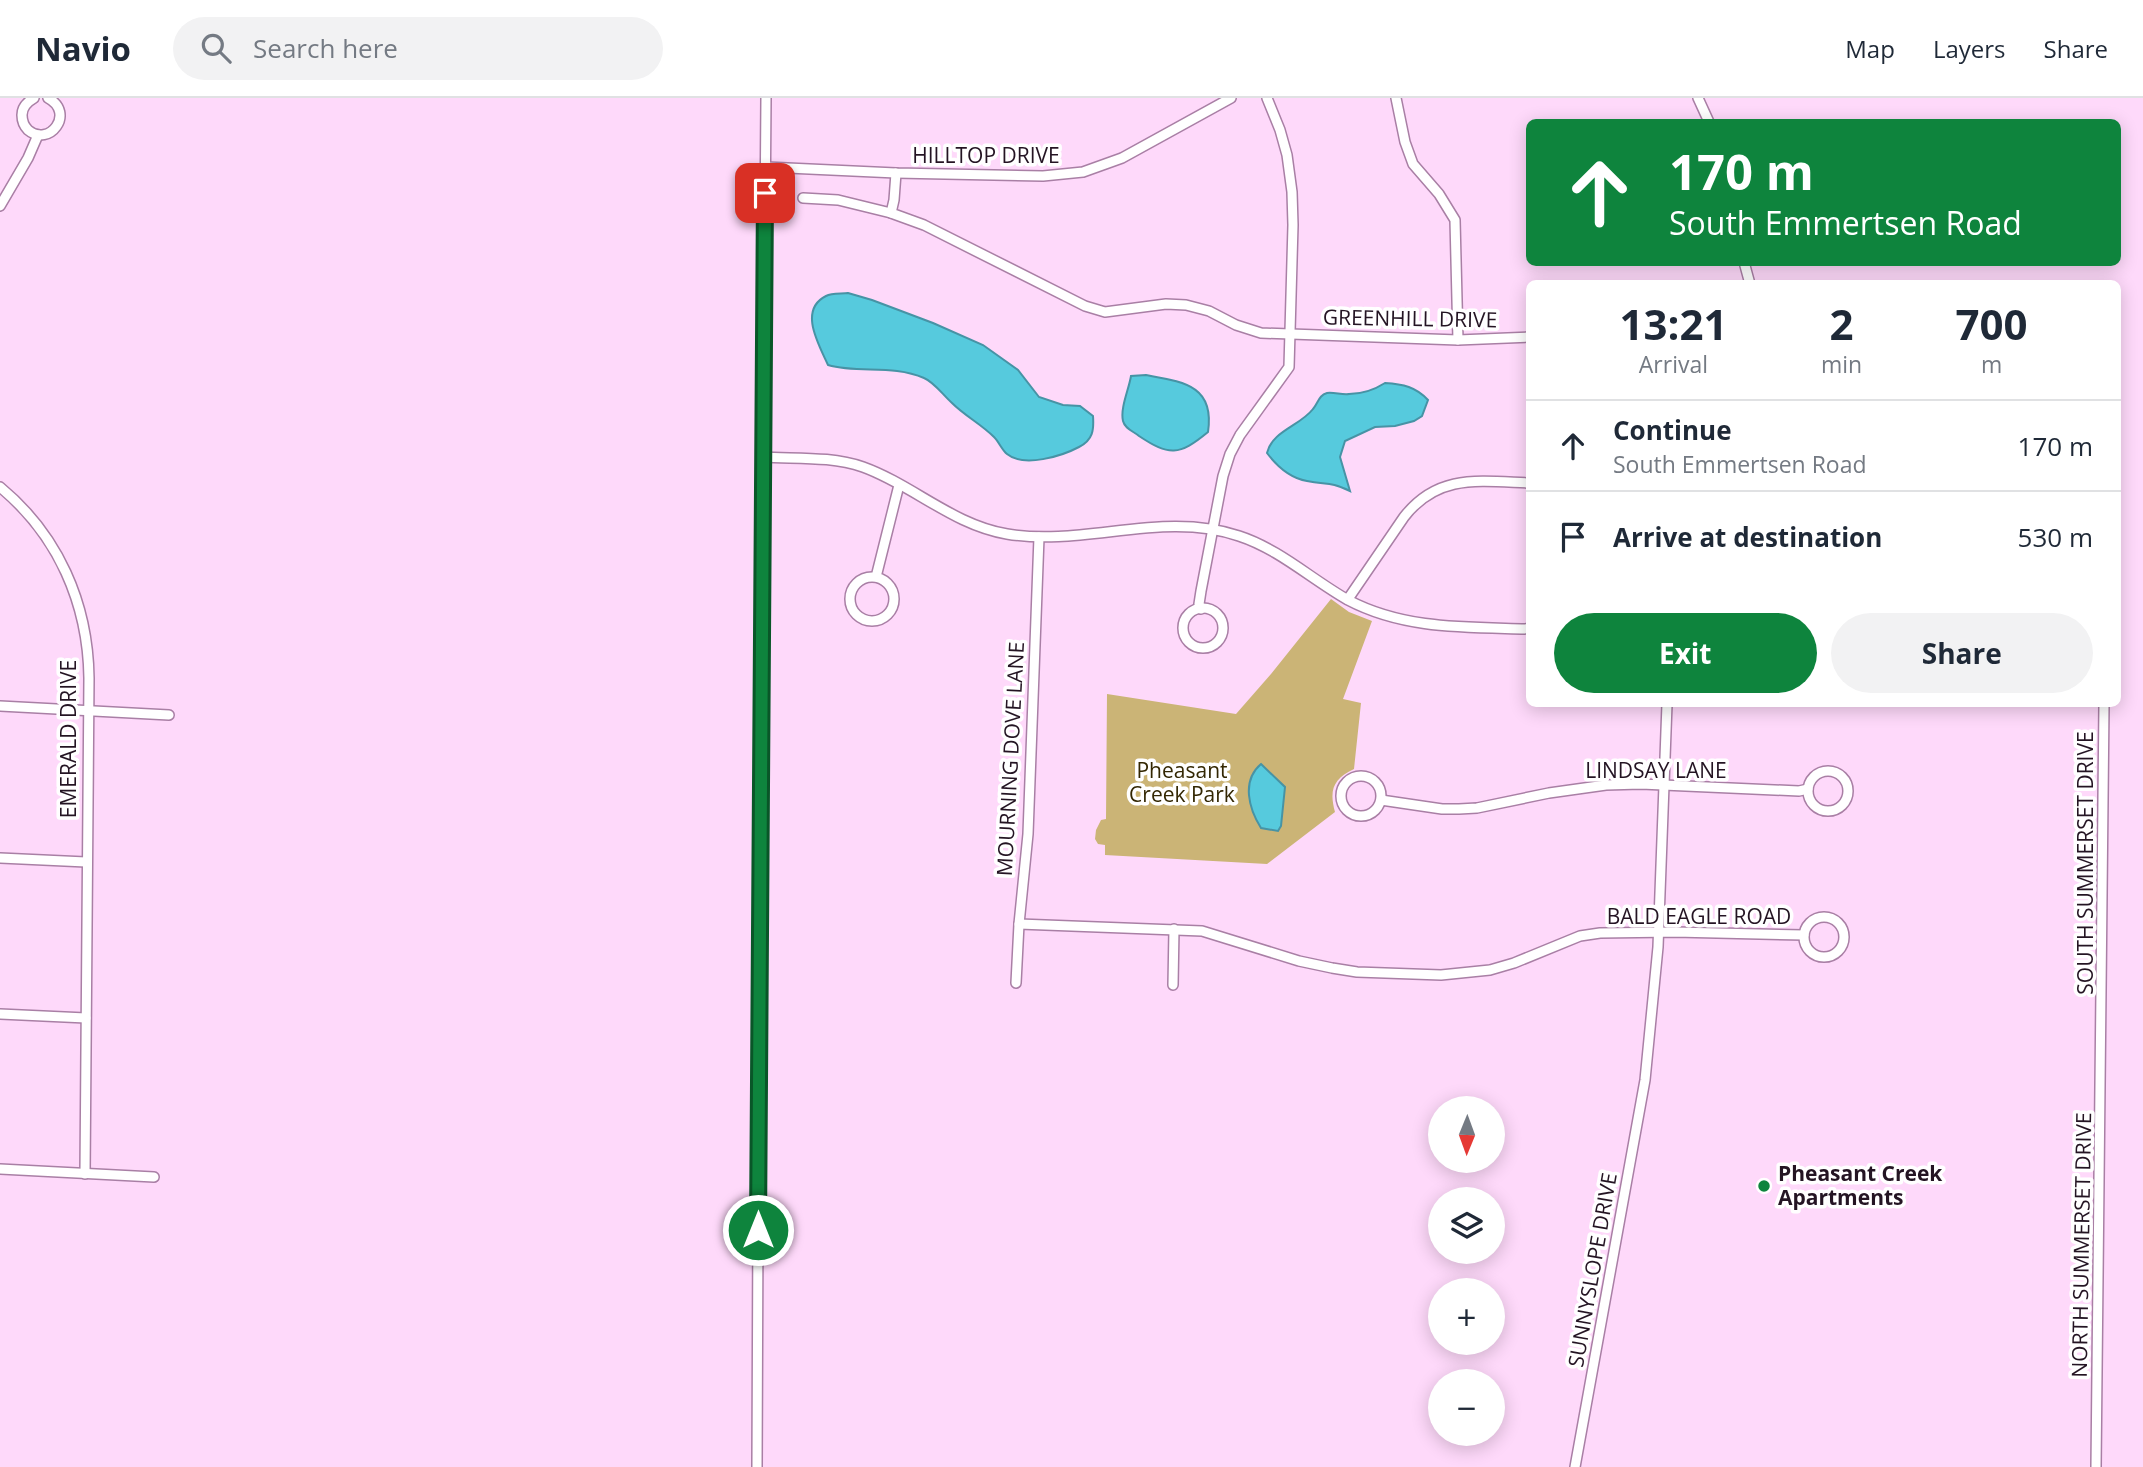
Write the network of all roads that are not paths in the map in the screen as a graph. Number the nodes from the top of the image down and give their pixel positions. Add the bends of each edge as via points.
1 (34, 98) edge
2 (48, 98) edge
3 (766, 98) edge
4 (1231, 98) edge
5 (1267, 98) edge
6 (1396, 98) edge
7 (1698, 98) edge
8 (1708, 119) edge
9 (38, 135) junction
10 (766, 167) junction
11 (896, 173) junction
12 (803, 198) dead end
13 (0, 206) edge
14 (891, 213) junction
15 (1290, 334) junction
16 (1526, 337) edge
17 (1458, 340) junction
18 (763, 457) junction
19 (1526, 483) edge
20 (899, 485) junction
21 (0, 487) edge
22 (1213, 528) junction
23 (1039, 537) junction
24 (877, 577) junction
25 (1348, 599) junction
26 (1201, 609) junction
27 (1526, 629) edge
28 (0, 706) edge
29 (1667, 707) edge
30 (2104, 707) edge
31 (88, 711) junction
32 (169, 715) dead end
33 (1664, 785) junction
34 (1808, 789) junction
35 (1381, 800) junction
36 (0, 858) edge
37 (86, 862) junction
38 (1019, 924) junction
39 (1174, 929) junction
40 (1659, 932) junction
41 (1804, 935) junction
42 (1016, 983) dead end
43 (1173, 985) dead end
44 (0, 1014) edge
45 (86, 1018) junction
46 (2102, 1024) joint
47 (0, 1169) edge
48 (85, 1174) junction
49 (154, 1177) dead end
50 (757, 1467) edge
51 (1575, 1467) edge
52 (2096, 1467) edge

1 - 9 street via 24,106 22,118 27,129
2 - 9 street via 60,110 59,123 51,132
3 - 10 street
4 - 11 street, HILLTOP DRIVE via 1122,158 1083,172 1043,176
5 - 15 street via 1292,182
6 - 17 street via 1413,164 1455,220
7 - 8 street
9 - 13 street
10 - 11 street, HILLTOP DRIVE
10 - 18 street
11 - 14 street
12 - 14 street, GREENHILL DRIVE via 838,200
14 - 15 street, GREENHILL DRIVE via 1085,306 1105,312 1186,305 1261,333
15 - 17 street, GREENHILL DRIVE
15 - 22 street via 1289,367 1230,454
16 - 17 street, GREENHILL DRIVE
18 - 20 street via 845,463
18 - 50 street
19 - 25 street via 1463,481 1430,492 1404,517
20 - 23 street via 978,527
20 - 24 street
21 - 31 street, EMERALD DRIVE via 42,530 76,594 87,642
22 - 23 street via 1179,526
22 - 25 street via 1275,552
22 - 26 street
23 - 38 street, MOURNING DOVE LANE via 1028,834
24 - 24 street via 862,579 850,596 857,616 871,622 885,618 894,606 893,591
25 - 27 street via 1413,622
26 - 26 street via 1189,614 1183,626 1186,640 1197,648 1210,647 1220,639 1223,627 1218,615
28 - 31 street
29 - 33 street, SUNNYSLOPE DRIVE
30 - 46 street, SOUTH SUMMERSET DRIVE
31 - 32 street
31 - 37 street, EMERALD DRIVE
33 - 34 street, LINDSAY LANE
33 - 35 street, LINDSAY LANE via 1582,787 1460,809
33 - 40 street, SUNNYSLOPE DRIVE
34 - 34 street via 1815,806 1827,811 1840,807 1847,796 1846,783 1831,771 1813,777
35 - 35 street via 1375,782 1363,776 1346,783 1341,794 1344,807 1354,815 1374,811
36 - 37 street
37 - 45 street, EMERALD DRIVE
38 - 39 street, BALD EAGLE ROAD
38 - 42 street, MOURNING DOVE LANE
39 - 40 street, BALD EAGLE ROAD via 1202,931 1332,968 1441,975 1490,970 1583,935
39 - 43 street
40 - 41 street, BALD EAGLE ROAD
40 - 51 street, SUNNYSLOPE DRIVE via 1646,1080
41 - 41 street, BALD EAGLE ROAD via 1807,948 1824,957 1836,953 1844,942 1839,924 1828,918 1815,919
44 - 45 street
45 - 48 street, EMERALD DRIVE
46 - 52 street, NORTH SUMMERSET DRIVE
47 - 48 street
48 - 49 street

